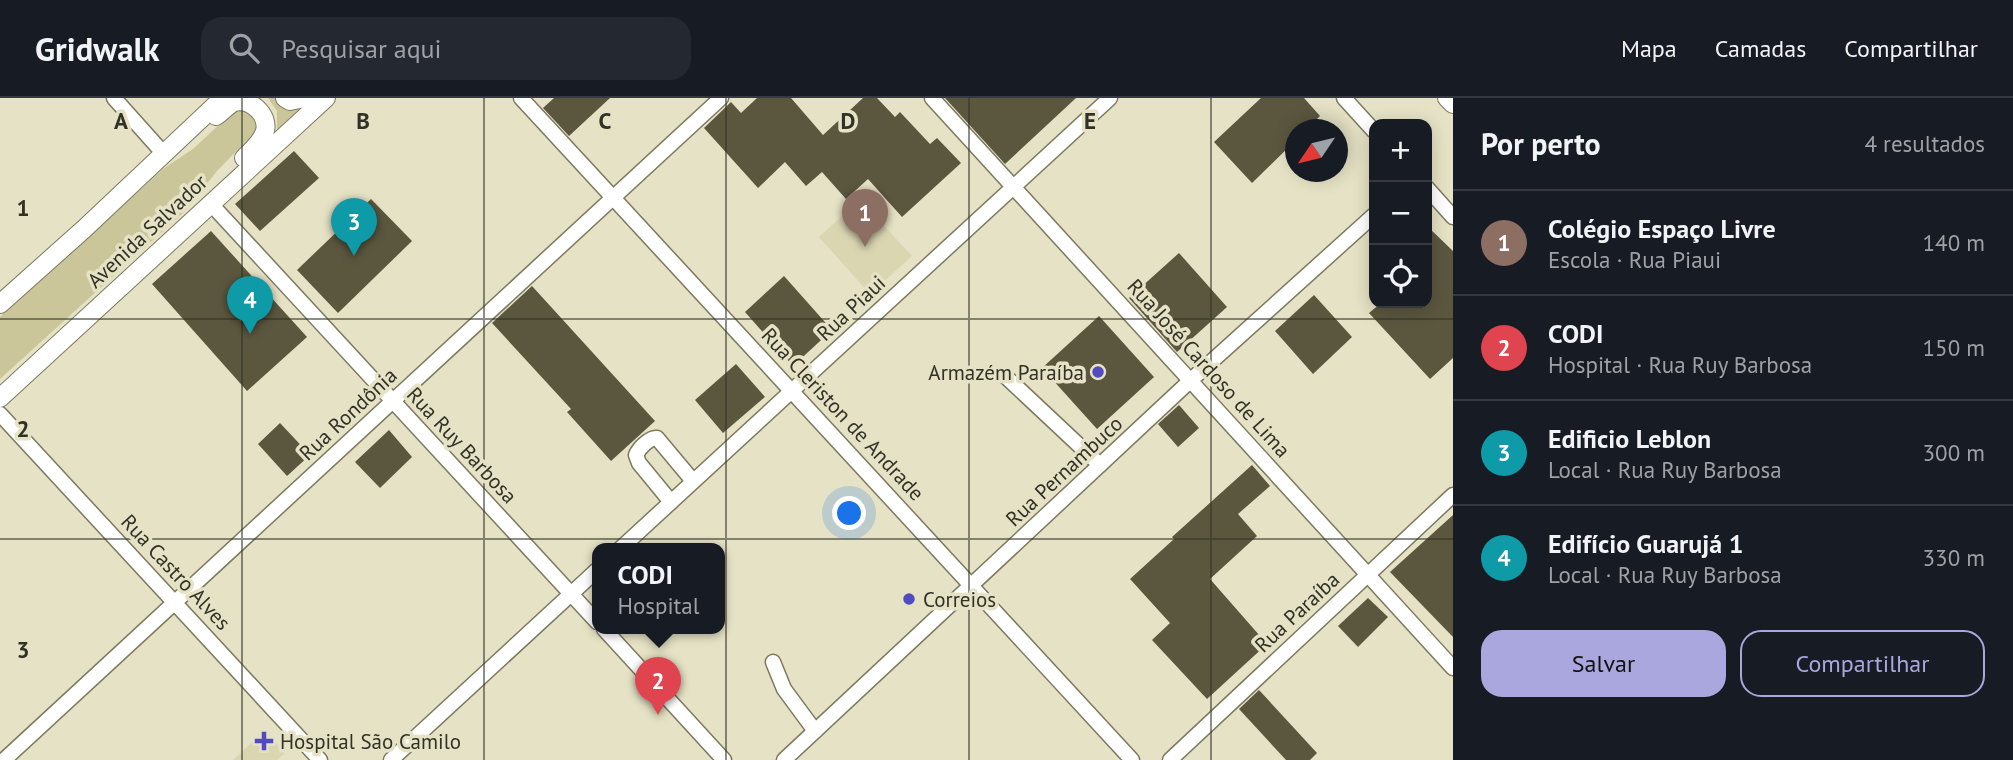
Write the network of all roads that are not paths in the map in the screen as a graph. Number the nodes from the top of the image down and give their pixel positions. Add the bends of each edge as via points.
1 (114, 98) edge
2 (223, 98) edge
3 (285, 98) edge
4 (305, 98) edge
5 (326, 98) edge
6 (521, 98) edge
7 (721, 98) edge
8 (932, 98) edge
9 (1110, 98) edge
10 (1344, 98) edge
11 (1447, 98) edge
12 (1453, 104) edge
13 (1369, 126) edge
14 (191, 128) junction
15 (164, 154) junction
16 (234, 183) junction
17 (1014, 186) junction
18 (1432, 194) edge
19 (612, 197) junction
20 (211, 204) junction
21 (1453, 217) edge
22 (1369, 220) edge
23 (0, 304) edge
24 (1004, 375) dead end
25 (1191, 380) junction
26 (793, 390) junction
27 (0, 398) edge
28 (393, 401) junction
29 (0, 414) edge
30 (1100, 466) junction
31 (693, 481) junction
32 (1453, 495) edge
33 (671, 502) junction
34 (627, 543) edge
35 (1368, 574) junction
36 (592, 575) edge
37 (971, 586) junction
38 (571, 594) junction
39 (176, 602) junction
40 (592, 617) edge
41 (609, 634) edge
42 (773, 662) dead end
43 (1453, 668) edge
44 (815, 731) junction
45 (4, 760) edge
46 (320, 760) edge
47 (391, 760) edge
48 (724, 760) edge
49 (784, 760) edge
50 (1132, 760) edge
51 (1170, 760) edge

1 - 15 street
2 - 14 main road
3 - 4 main road
5 - 16 main road, Avenida Salvador
6 - 19 street, Rua Cleriston de Andrade
7 - 19 street, Rua Rondônia
8 - 17 street, Rua José Cardoso de Lima
9 - 17 street, Rua Piaui
10 - 13 street
11 - 12 main road
14 - 15 main road
14 - 16 main road via 202,126 236,100 256,105 265,130 260,143 240,162
15 - 23 main road
16 - 20 main road, Avenida Salvador
17 - 25 street, Rua José Cardoso de Lima
17 - 26 street, Rua Piaui
18 - 21 street
19 - 26 street, Rua Cleriston de Andrade
19 - 28 street, Rua Rondônia
20 - 27 main road, Avenida Salvador
20 - 28 street, Rua Ruy Barbosa
22 - 25 street, Rua Pernambuco
24 - 30 street
25 - 30 street, Rua Pernambuco
25 - 35 street, Rua José Cardoso de Lima
26 - 31 street, Rua Piaui
26 - 37 street, Rua Cleriston de Andrade
28 - 38 street, Rua Ruy Barbosa
28 - 39 street, Rua Rondônia
29 - 39 street, Rua Castro Alves
30 - 37 street, Rua Pernambuco
31 - 33 street, Rua Piaui
31 - 33 street via 657,438 640,448 636,455 639,463
32 - 35 street, Rua Paraíba
33 - 34 street, Rua Piaui
35 - 43 street, Rua José Cardoso de Lima
35 - 51 street, Rua Paraíba
36 - 38 street
37 - 44 street, Rua Pernambuco
37 - 50 street, Rua Cleriston de Andrade
38 - 40 street, Rua Ruy Barbosa
38 - 47 street
39 - 45 street, Rua Rondônia
39 - 46 street, Rua Castro Alves
41 - 48 street
42 - 44 street via 784,689
44 - 49 street, Rua Pernambuco

